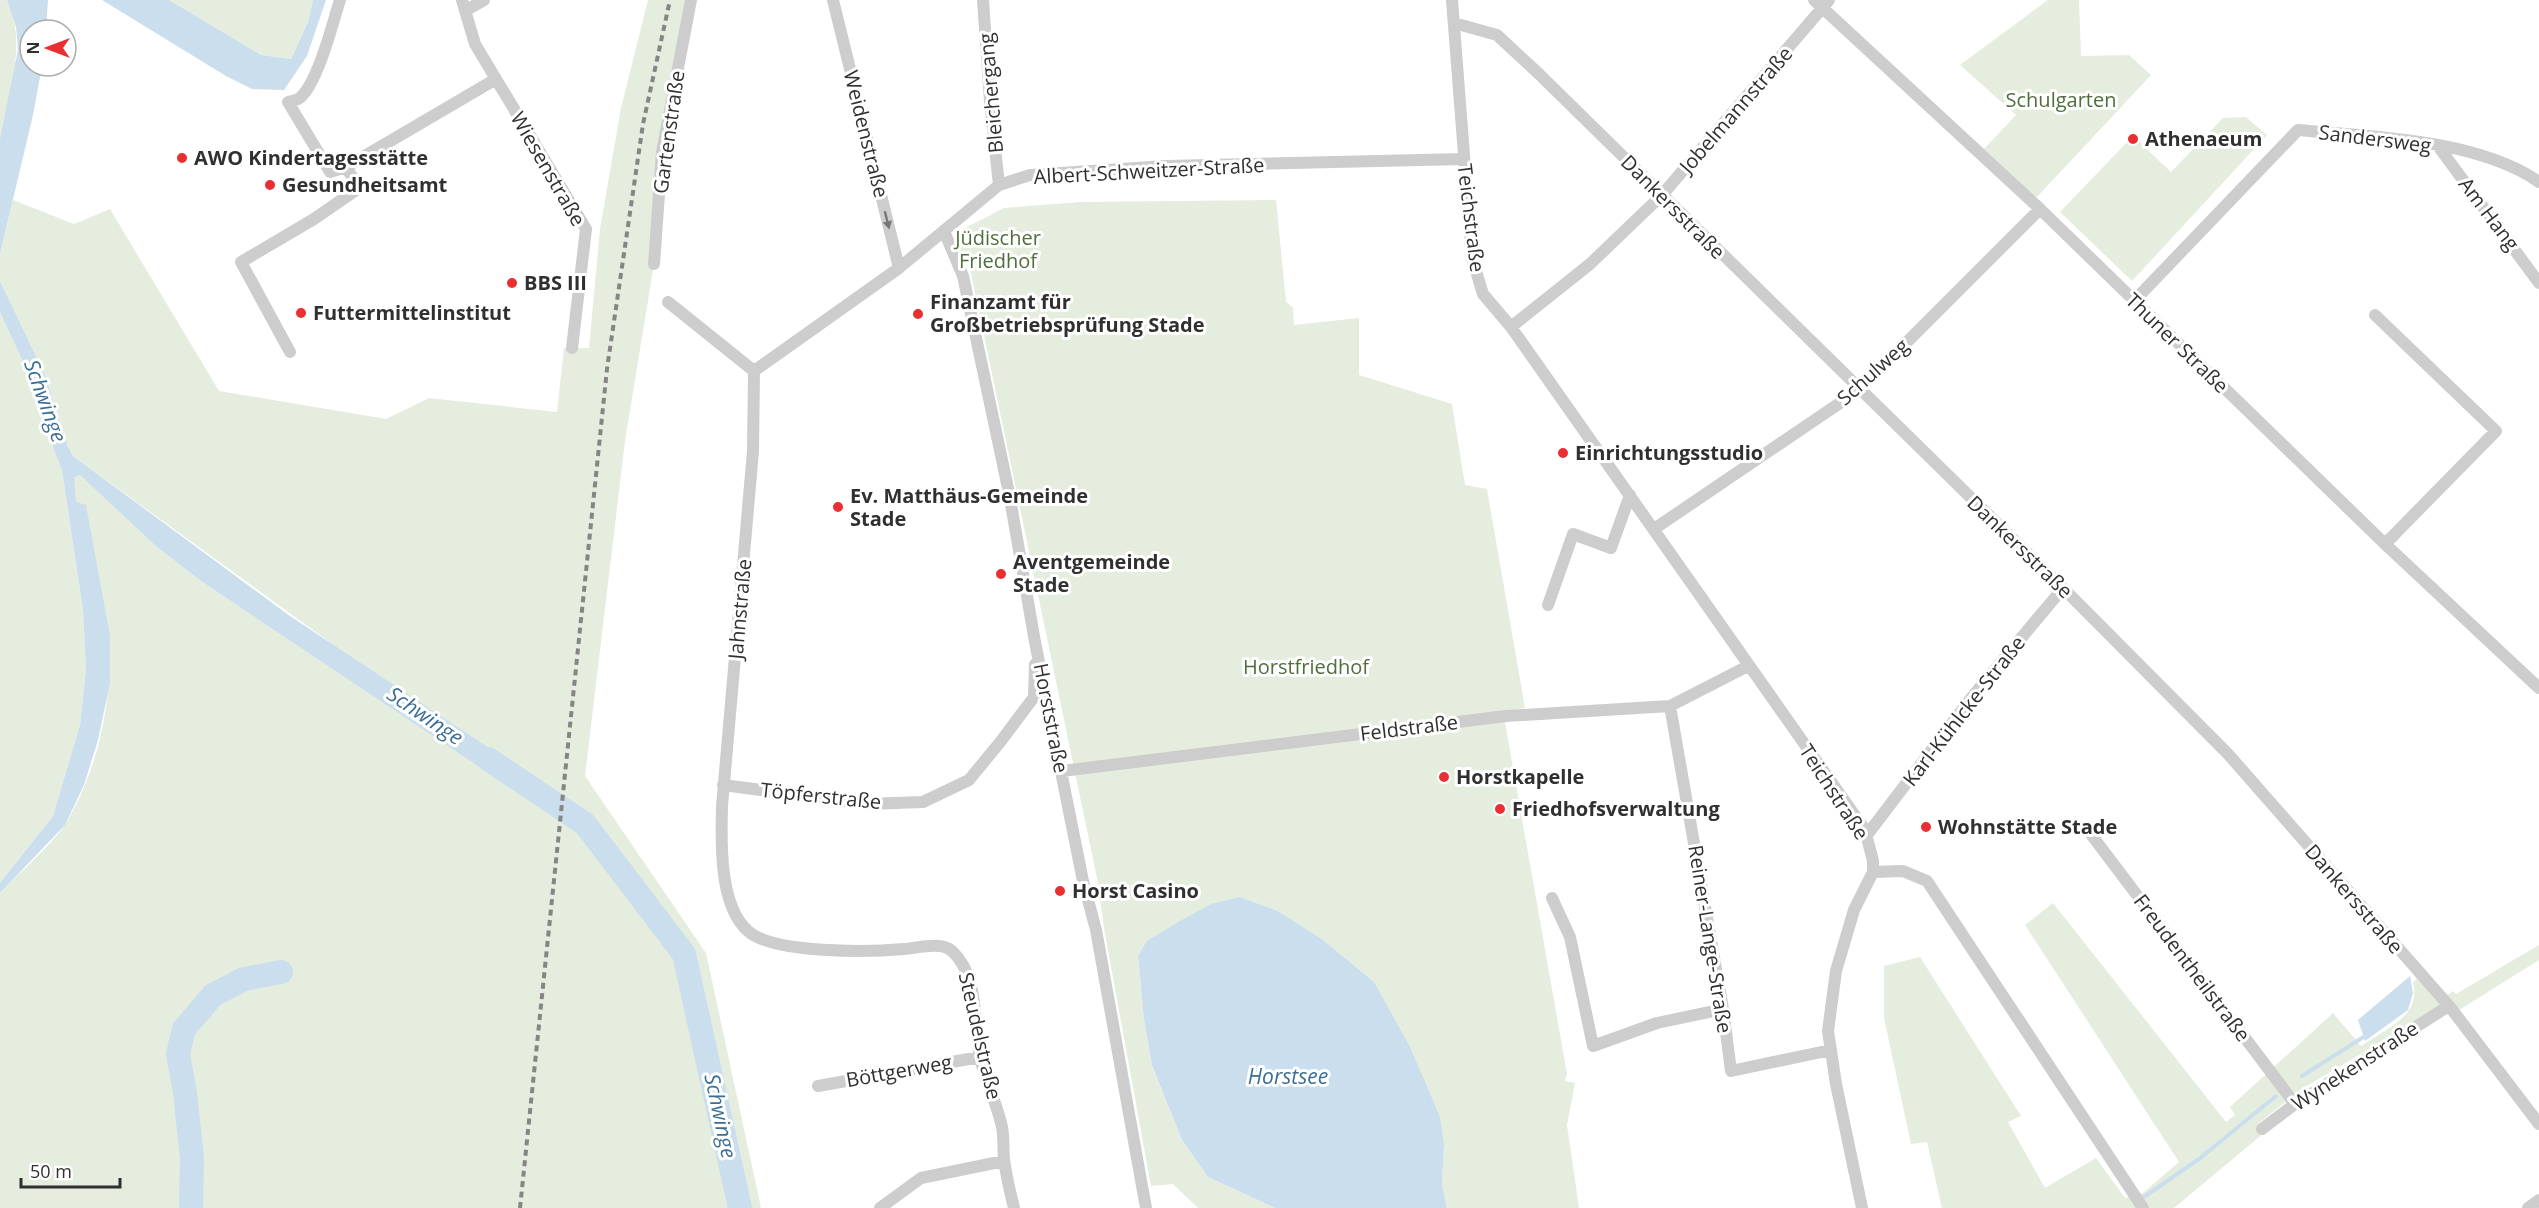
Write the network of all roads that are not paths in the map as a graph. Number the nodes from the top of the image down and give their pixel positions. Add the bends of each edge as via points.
1 (340, 0) edge
2 (484, 0) edge
3 (691, 0) edge
4 (833, 0) edge
5 (983, 0) edge
6 (1452, 0) edge
7 (1822, 3) edge
8 (463, 6) edge
9 (1454, 24) junction
10 (496, 79) junction
11 (2438, 146) junction
12 (1463, 159) junction
13 (346, 167) junction
14 (2539, 182) edge
15 (999, 185) junction
16 (1662, 195) junction
17 (2040, 208) junction
18 (944, 231) junction
19 (654, 264) dead end
20 (899, 268) junction
21 (2539, 283) edge
22 (2134, 301) junction
23 (668, 302) dead end
24 (2375, 315) dead end
25 (1511, 327) junction
26 (572, 348) dead end
27 (290, 351) dead end
28 (754, 371) junction
29 (1859, 390) junction
30 (1630, 495) junction
31 (1654, 529) junction
32 (2385, 544) junction
33 (2063, 588) junction
34 (1548, 605) dead end
35 (1035, 642) junction
36 (1748, 666) junction
37 (2539, 688) edge
38 (1670, 706) junction
39 (1062, 771) junction
40 (723, 785) junction
41 (2090, 833) dead end
42 (1867, 835) junction
43 (721, 846) joint
44 (1872, 873) junction
45 (1552, 898) dead end
46 (2450, 1007) junction
47 (1723, 1009) junction
48 (1831, 1050) junction
49 (980, 1057) junction
50 (818, 1086) dead end
51 (2295, 1104) junction
52 (2539, 1124) edge
53 (2262, 1129) dead end
54 (1004, 1161) junction
55 (2539, 1200) edge
56 (880, 1208) edge
57 (1014, 1208) edge
58 (1146, 1208) edge
59 (1862, 1208) edge
60 (2144, 1208) edge
61 (2528, 1208) edge

1 - 13 street via 310,83 300,98 288,102 330,172
2 - 8 street
3 - 19 street, Gartenstraße via 662,152
4 -> 20 street, Weidenstraße
5 - 15 street, Bleichergang
6 - 9 street, Teichstraße
7 - 16 street, Jobelmannstraße
7 - 17 street, Thuner Straße
8 - 10 street, Wiesenstraße via 475,44
9 - 12 street, Teichstraße
9 - 16 street, Dankersstraße via 1497,35
10 - 13 street
10 - 26 street, Wiesenstraße via 586,229
11 - 14 street, Sandersweg via 2486,158
11 - 21 street, Am Hang
11 - 22 street, Sandersweg via 2298,130
12 - 15 street, Albert-Schweitzer-Straße via 1166,166 1030,175
12 - 25 street, Teichstraße via 1473,258 1483,294
13 - 27 street via 359,188 241,262
15 - 18 street, Albert-Schweitzer-Straße
16 - 25 street, Jobelmannstraße via 1590,264
16 - 29 street, Dankersstraße
17 - 22 street, Thuner Straße
17 - 29 street, Schulweg
18 - 20 street, Albert-Schweitzer-Straße
18 - 35 street, Horststraße via 963,276 1009,493
20 - 28 street, Albert-Schweitzer-Straße
22 - 32 street, Thuner Straße
23 - 28 street
24 - 32 street via 2496,430
25 - 30 street, Teichstraße
28 - 40 street, Jahnstraße via 753,451
29 - 31 street, Schulweg
29 - 33 street, Dankersstraße
30 - 31 street, Teichstraße
30 - 34 street via 1611,548 1573,534
31 - 36 street, Teichstraße
32 - 37 street, Thuner Straße
33 - 42 street, Karl-Kühlcke-Straße via 1972,697
33 - 46 street, Dankersstraße via 2228,754
35 - 39 street, Horststraße
35 - 40 street, Töpferstraße via 1034,697 969,780 923,802 867,804
36 - 38 street, Feldstraße
36 - 42 street, Teichstraße
38 - 39 street, Feldstraße via 1506,716
38 - 47 street, Reiner-Lange-Straße
39 - 58 street, Horststraße via 1096,930
40 - 43 street, Jahnstraße
41 - 51 street, Freudentheilstraße
42 - 44 street, Teichstraße
43 - 49 street, Steudelstraße via 731,905 740,922 758,937 806,948 950,949 965,966
44 - 48 street via 1854,910 1836,971 1828,1031
44 - 60 street via 1903,871 1927,880
45 - 47 street via 1570,938 1593,1046 1657,1023
46 - 51 street, Wynekenstraße
46 - 52 street, Dankersstraße
47 - 48 street, Reiner-Lange-Straße via 1731,1071
48 - 59 street
49 - 50 street, Böttgerweg
49 - 54 street, Steudelstraße via 1002,1128
51 - 53 street, Wynekenstraße
54 - 56 street via 921,1178
54 - 57 street, Steudelstraße
55 - 61 street

